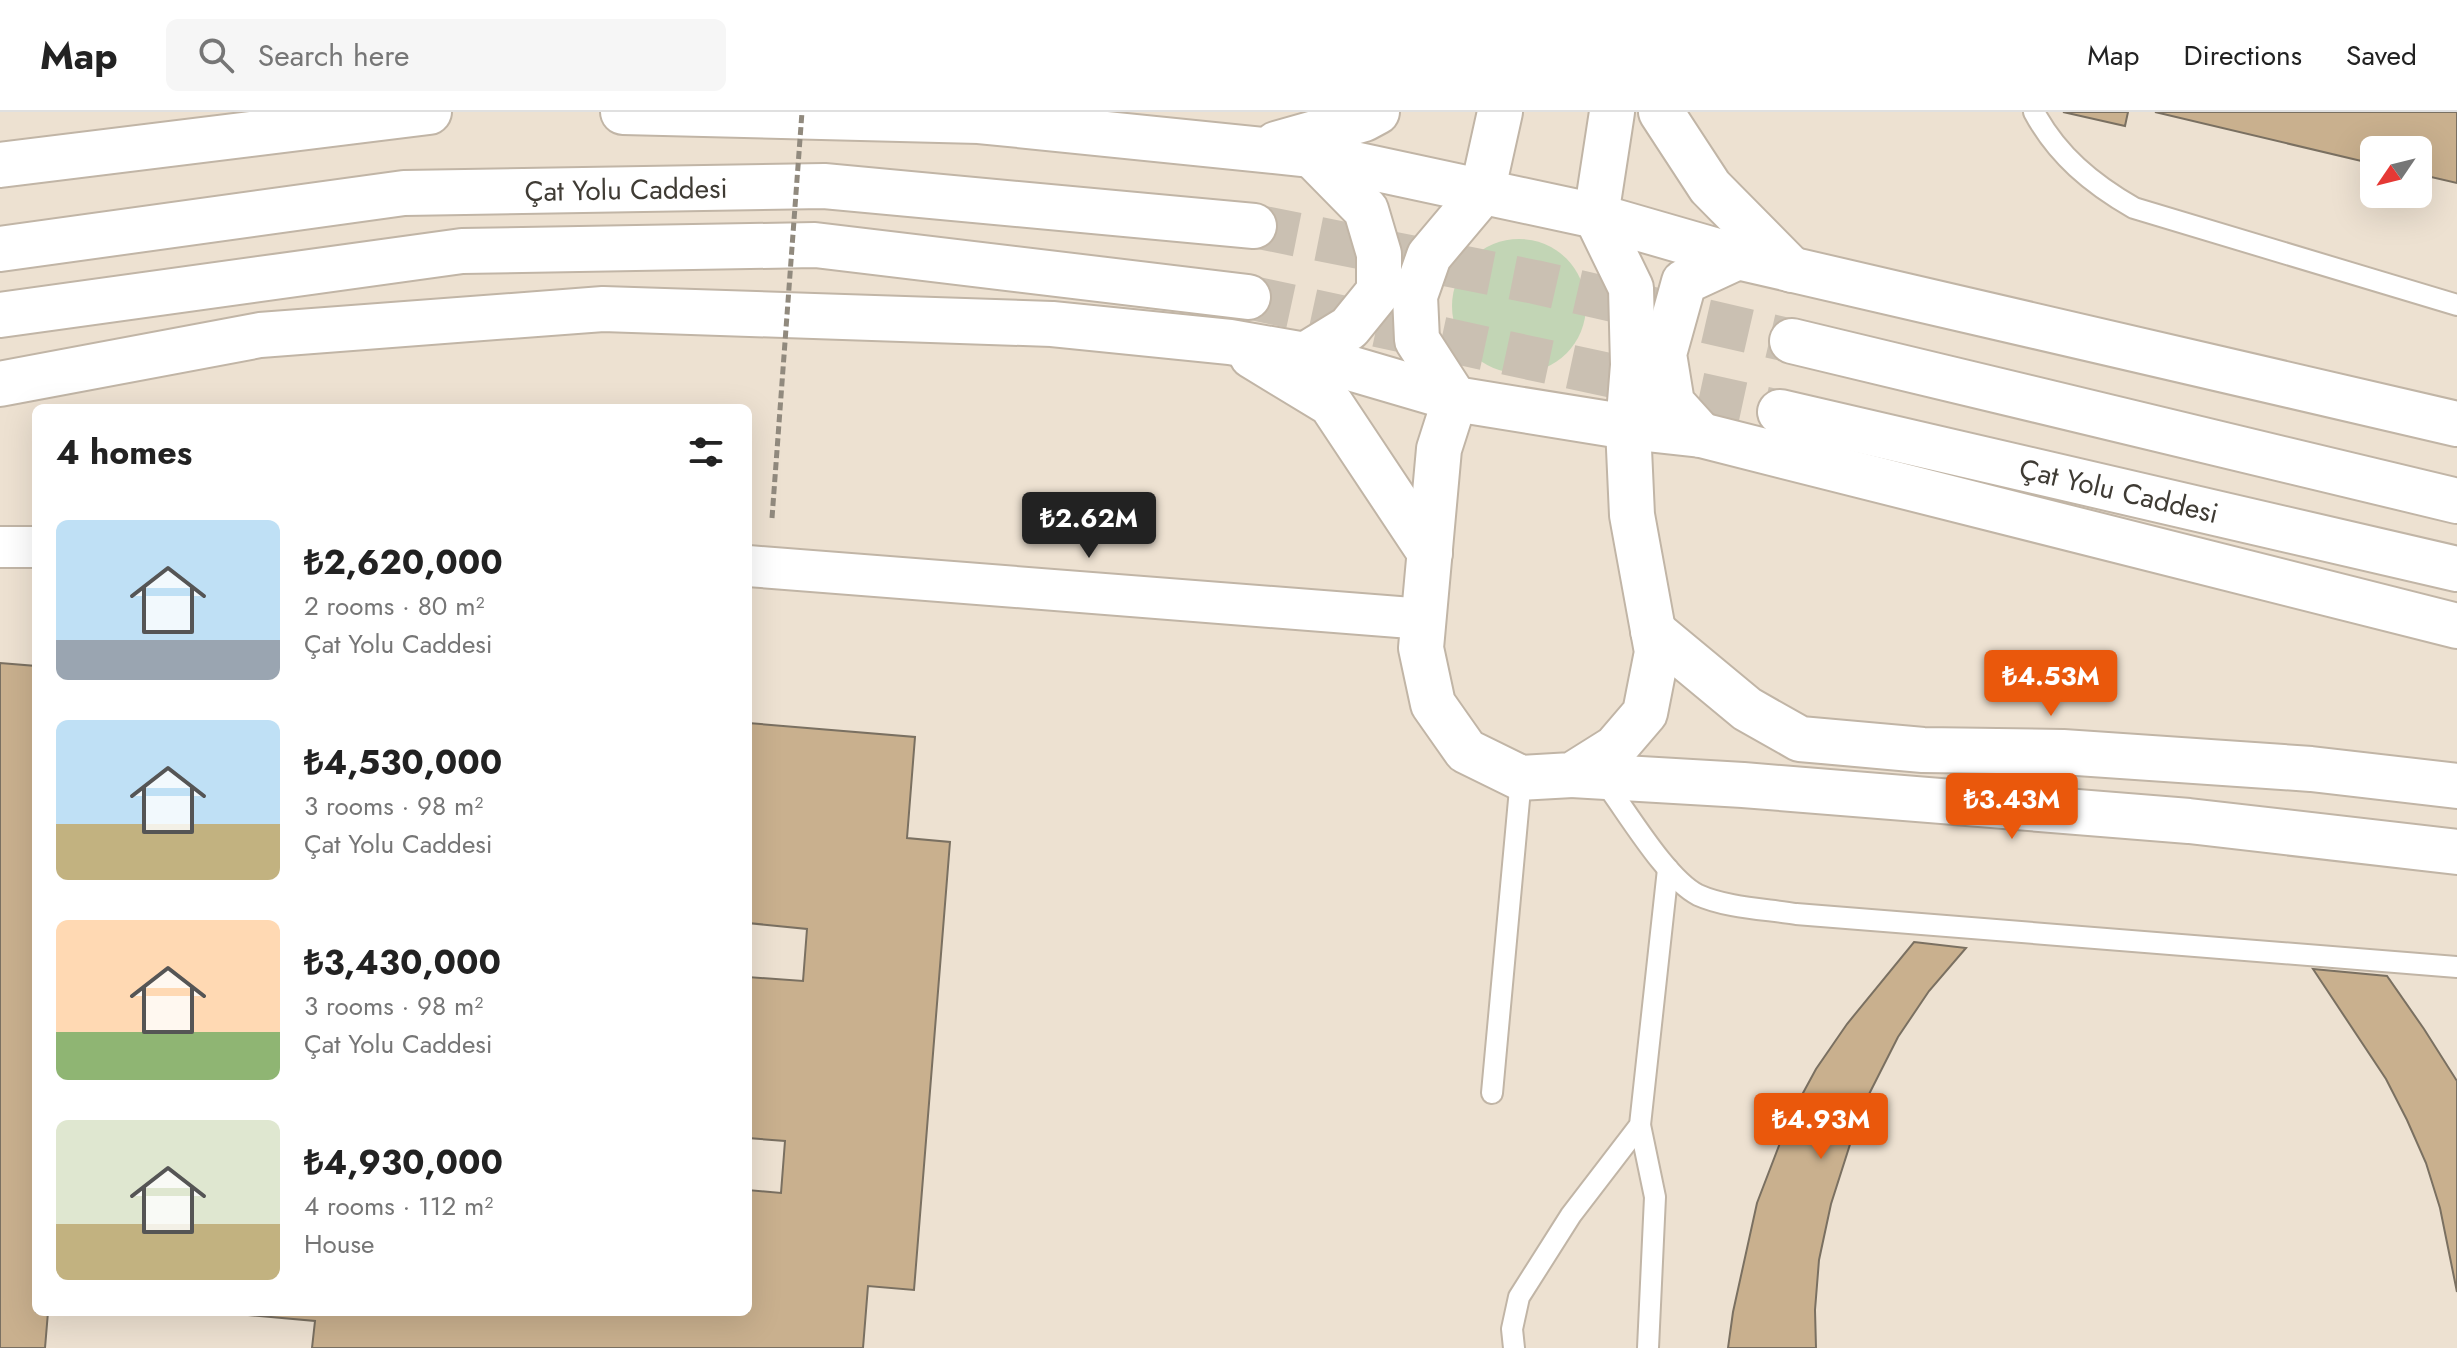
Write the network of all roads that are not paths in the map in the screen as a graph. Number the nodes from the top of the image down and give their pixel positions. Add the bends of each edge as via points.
1 (429, 112) edge
2 (623, 112) edge
3 (1377, 112) edge
4 (1500, 112) edge
5 (1612, 112) edge
6 (1661, 112) edge
7 (2034, 112) edge
8 (1256, 149) junction
9 (1312, 155) junction
10 (0, 165) edge
11 (1482, 193) junction
12 (1596, 216) junction
13 (1254, 226) tunnel mouth
14 (0, 249) edge
15 (1738, 257) junction
16 (1792, 270) junction
17 (1248, 297) tunnel mouth
18 (2457, 305) edge
19 (0, 315) edge
20 (1792, 341) tunnel mouth
21 (1230, 342) junction
22 (1305, 355) junction
23 (0, 384) edge
24 (1455, 399) junction
25 (1780, 412) tunnel mouth
26 (2457, 424) edge
27 (1628, 427) junction
28 (1701, 435) junction
29 (2457, 501) edge
30 (0, 547) edge
31 (32, 547) edge
32 (1430, 553) junction
33 (752, 566) edge
34 (2457, 569) edge
35 (1424, 619) junction
36 (2457, 626) edge
37 (1653, 631) junction
38 (1587, 776) junction
39 (1521, 778) junction
40 (2457, 786) edge
41 (2457, 852) edge
42 (1668, 869) junction
43 (2457, 967) edge
44 (1492, 1093) dead end
45 (1640, 1125) junction
46 (1514, 1348) edge
47 (1648, 1348) edge

1 - 10 main road
2 - 8 main road via 979,121
3 - 8 main road
4 - 11 main road
5 - 12 main road
6 - 16 main road via 1710,187
7 - 18 lane via 2066,158 2099,188 2134,208
8 - 9 main road
9 - 11 main road
9 - 22 main road via 1366,210 1379,254 1379,291 1349,328
11 - 12 main road
11 - 24 main road via 1429,256 1415,296 1417,340
12 - 15 main road
12 - 27 main road via 1631,288
13 - 14 main road, Çat Yolu Caddesi via 824,186 404,193
15 - 16 main road
15 - 28 main road via 1684,282 1664,354 1672,403
16 - 26 main road
17 - 19 main road, Çat Yolu Caddesi via 815,245 462,251
20 - 29 main road
21 - 22 main road
21 - 23 main road via 1052,324 603,309 260,335
21 - 32 main road via 1331,404
22 - 24 main road
24 - 27 main road
24 - 32 main road via 1439,449
25 - 34 main road, Çat Yolu Caddesi
27 - 28 main road
27 - 37 main road via 1632,515
28 - 36 main road
30 - 31 street
32 - 35 main road
33 - 35 street
35 - 39 main road via 1421,648 1433,704 1466,751
37 - 38 main road via 1657,652 1645,713
37 - 40 main road via 1747,709 1800,739 2311,769
38 - 39 main road
38 - 41 main road via 2189,821
38 - 42 lane
39 - 44 lane
42 - 43 lane via 1697,894 1796,914
42 - 45 lane
45 - 46 lane via 1571,1215 1519,1297
45 - 47 lane via 1655,1197

